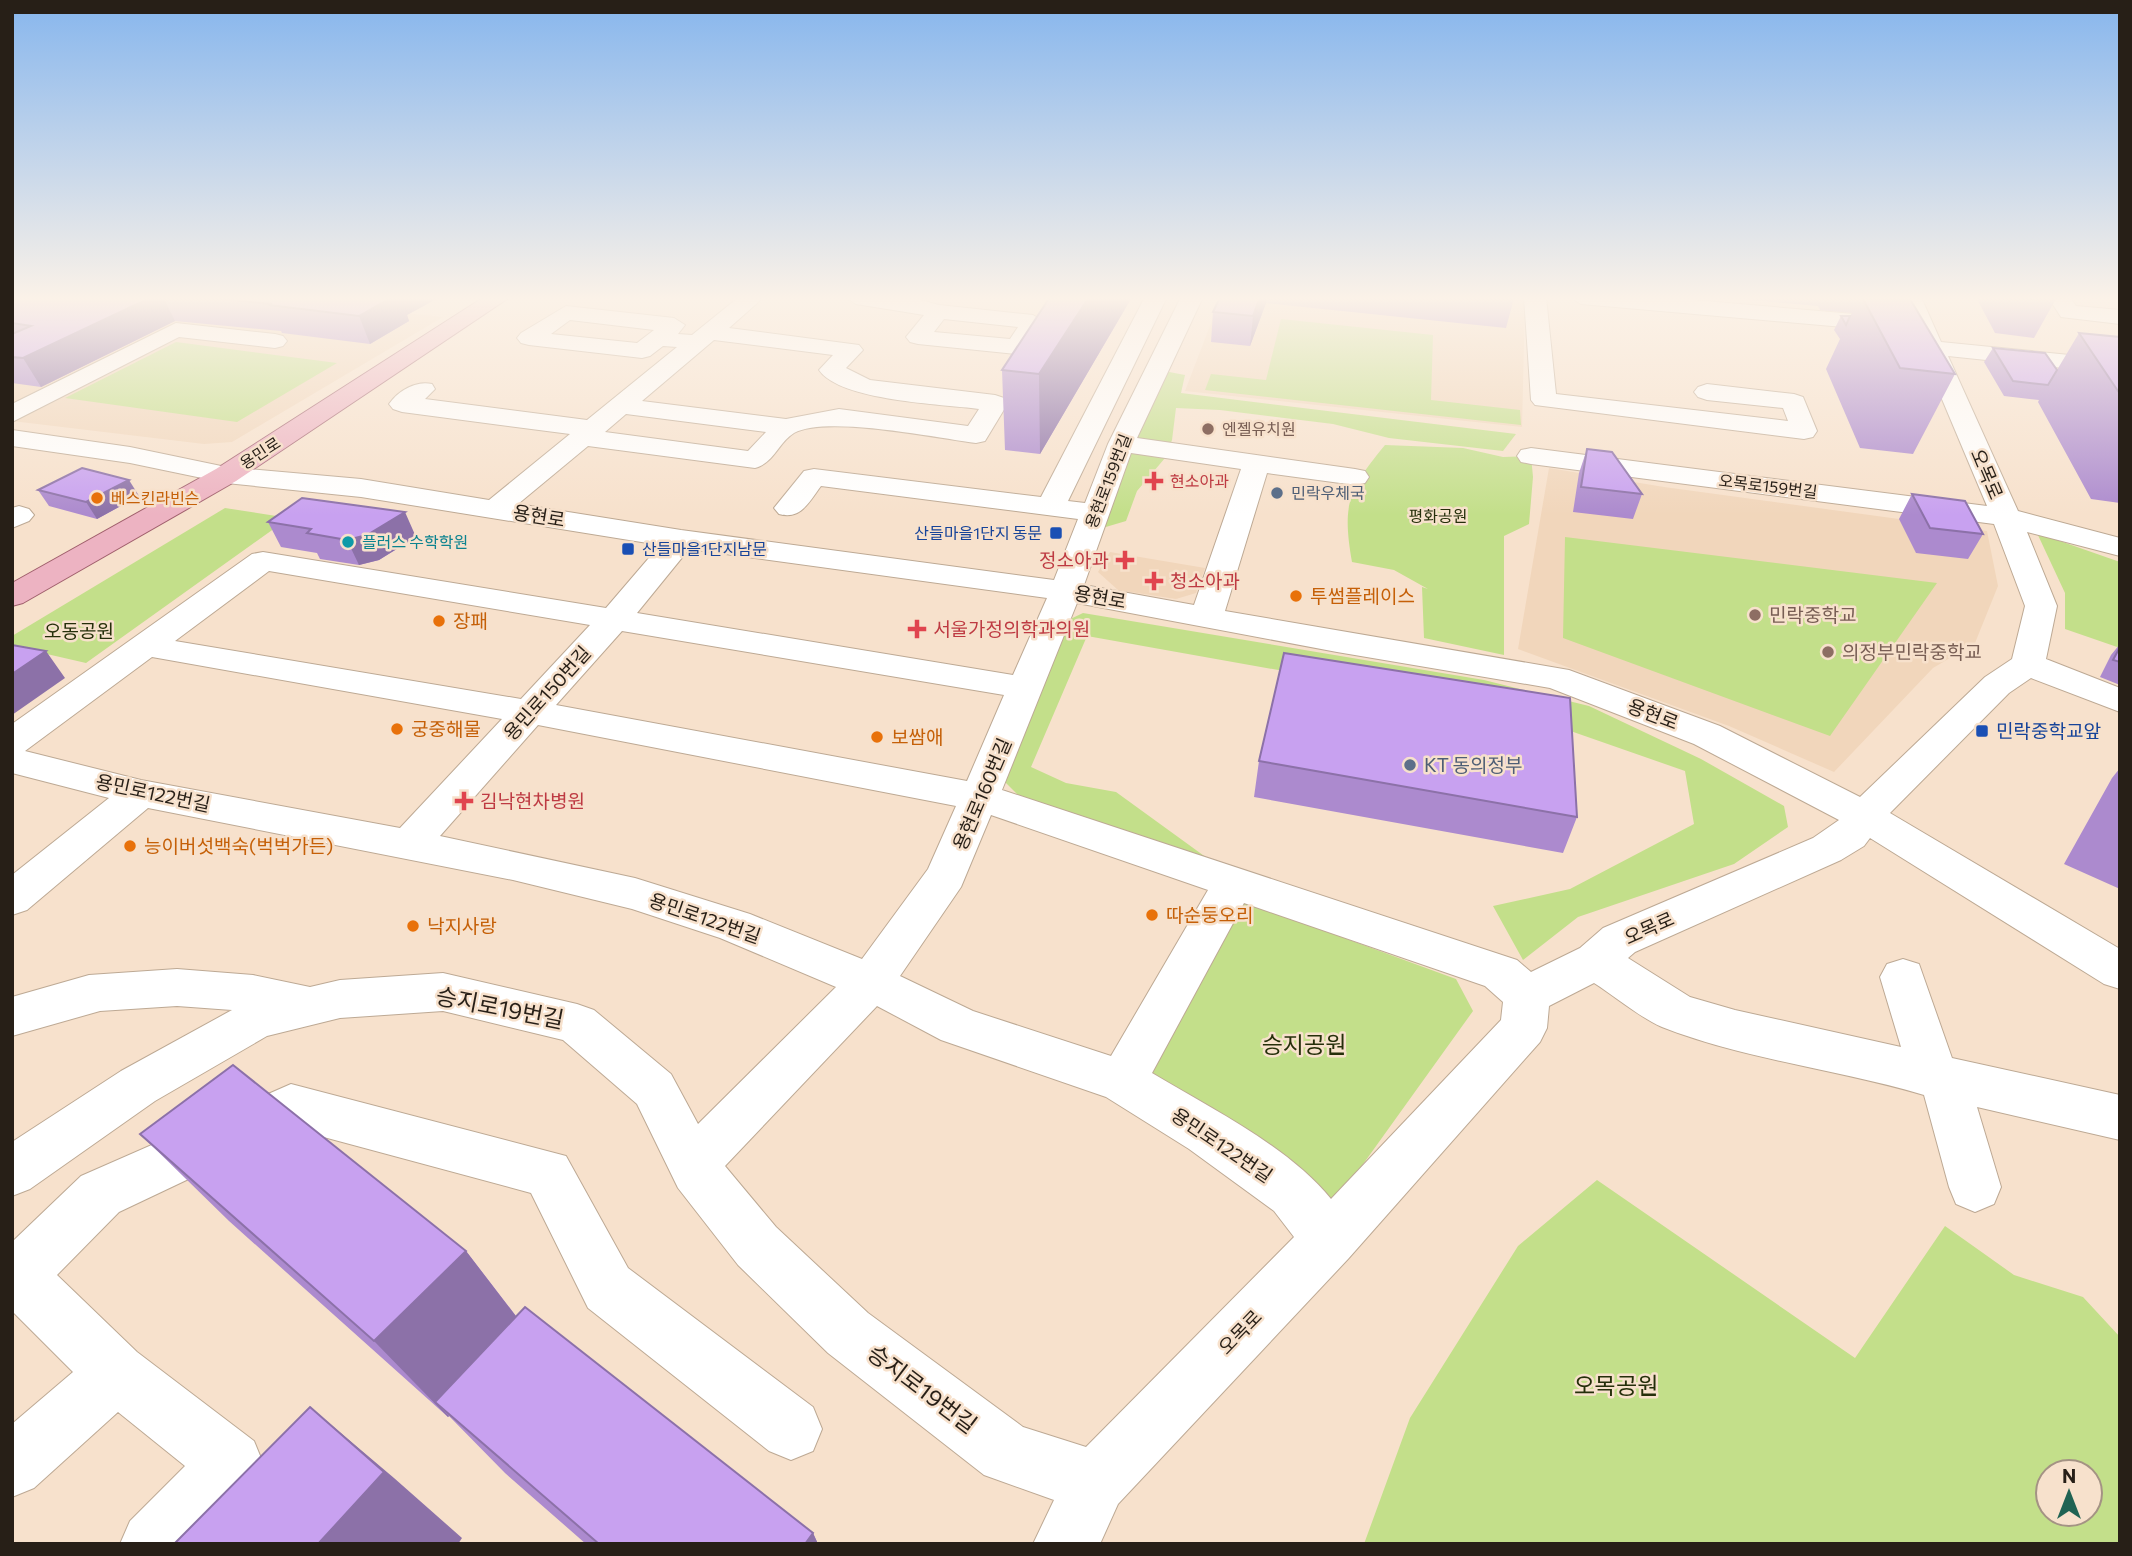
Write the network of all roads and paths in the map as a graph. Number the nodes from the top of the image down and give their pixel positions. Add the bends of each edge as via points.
1 (99, 370) edge
2 (388, 370) edge
3 (665, 370) edge
4 (831, 370) edge
5 (1119, 370) edge
6 (1154, 370) edge
7 (1541, 370) edge
8 (1944, 370) edge
9 (864, 387) junction
10 (424, 389) dead end
11 (1707, 392) dead end
12 (1544, 400) junction
13 (621, 406) junction
14 (667, 412) junction
15 (12, 414) edge
16 (839, 417) junction
17 (786, 426) junction
18 (588, 433) junction
19 (12, 438) edge
20 (633, 444) junction
21 (1121, 444) junction
22 (1531, 456) dead end
23 (1256, 465) junction
24 (1839, 474) dead end
25 (226, 475) junction
26 (1355, 477) dead end
27 (1050, 507) junction
28 (789, 508) dead end
29 (495, 509) junction
30 (1096, 513) junction
31 (2006, 517) junction
32 (681, 539) junction
33 (2120, 547) edge
34 (1066, 592) junction
35 (12, 596) edge
36 (1207, 616) junction
37 (616, 617) junction
38 (146, 646) junction
39 (2028, 664) junction
40 (1027, 688) junction
41 (2120, 701) edge
42 (530, 712) junction
43 (12, 742) edge
44 (12, 760) edge
45 (141, 793) junction
46 (980, 797) junction
47 (1864, 816) junction
48 (410, 844) junction
49 (1234, 883) junction
50 (12, 899) edge
51 (1596, 961) junction
52 (2120, 971) edge
53 (1903, 977) dead end
54 (871, 982) junction
55 (1527, 996) junction
56 (312, 1006) junction
57 (12, 1017) edge
58 (1939, 1077) junction
59 (1122, 1081) junction
60 (2120, 1118) edge
61 (693, 1164) junction
62 (12, 1172) edge
63 (1975, 1187) dead end
64 (1329, 1240) junction
65 (15, 1278) edge
66 (116, 1373) junction
67 (790, 1429) dead end
68 (12, 1466) edge
69 (1096, 1482) junction
70 (153, 1544) edge
71 (1066, 1544) edge

1 - 15 street
2 - 25 main road, 용민로
3 - 13 street
4 - 9 street
5 - 27 street
6 - 21 street, 용현로159번길
7 - 12 street
8 - 31 street, 오목로
9 - 16 street
9 - 16 street via 995,403 976,435
10 - 18 street via 402,404
11 - 12 street via 1794,402 1804,431
12 - 24 street via 1549,439
13 - 14 street
13 - 18 street
14 - 17 street
14 - 20 street
16 - 17 street
17 - 20 street via 755,460
18 - 20 street
18 - 29 street
19 - 25 street, 용현로
21 - 23 street
21 - 30 street, 용현로159번길
22 - 31 street, 오목로159번길
23 - 26 street
23 - 36 street
25 - 29 street, 용현로 via 361,488
25 - 35 main road, 용민로
27 - 28 street via 814,477
27 - 30 street
29 - 32 street, 용현로
30 - 34 street, 용현로159번길
31 - 33 street, 오목로159번길
31 - 39 street, 오목로 via 2041,606
32 - 34 street, 용현로
32 - 37 street, 용민로150번길
34 - 36 street, 용현로
34 - 40 street, 용현로160번길
36 - 47 street, 용현로 via 1557,678 1707,735
37 - 38 street via 263,561
37 - 40 street
37 - 42 street, 용민로150번길
38 - 42 street
38 - 43 street
39 - 41 street
39 - 47 street, 오목로 via 1997,685
40 - 46 street, 용현로160번길
42 - 46 street
42 - 48 street, 용민로150번길
44 - 45 street, 용민로122번길
45 - 48 street, 용민로122번길
45 - 50 street
46 - 49 street
46 - 54 street, 용현로160번길 via 946,876
47 - 51 street, 오목로 via 1850,836 1827,849 1619,940
47 - 52 street, 용현로
48 - 54 street, 용민로122번길 via 635,894 735,926
49 - 55 street via 1501,973
49 - 59 street
51 - 55 street, 오목로
51 - 58 street via 1676,1012
53 - 58 street
54 - 59 street, 용민로122번길 via 958,1026
54 - 61 street, 용현로160번길
55 - 64 street, 오목로 via 1523,1028
56 - 57 street via 258,993 188,988 99,992
56 - 61 street, 승지로19번길 via 340,999 443,992 577,1024 653,1089
56 - 62 street, 승지로19번길 via 255,1020 138,1086
58 - 60 street
58 - 63 street
59 - 64 street, 용민로122번길 via 1293,1193
61 - 69 street, 승지로19번길 via 757,1246 848,1333 1006,1453
64 - 69 street, 오목로
65 - 66 street
65 - 67 street via 100,1194 291,1105 548,1173 608,1288
66 - 68 street
66 - 70 street via 232,1464
69 - 71 street, 오목로

